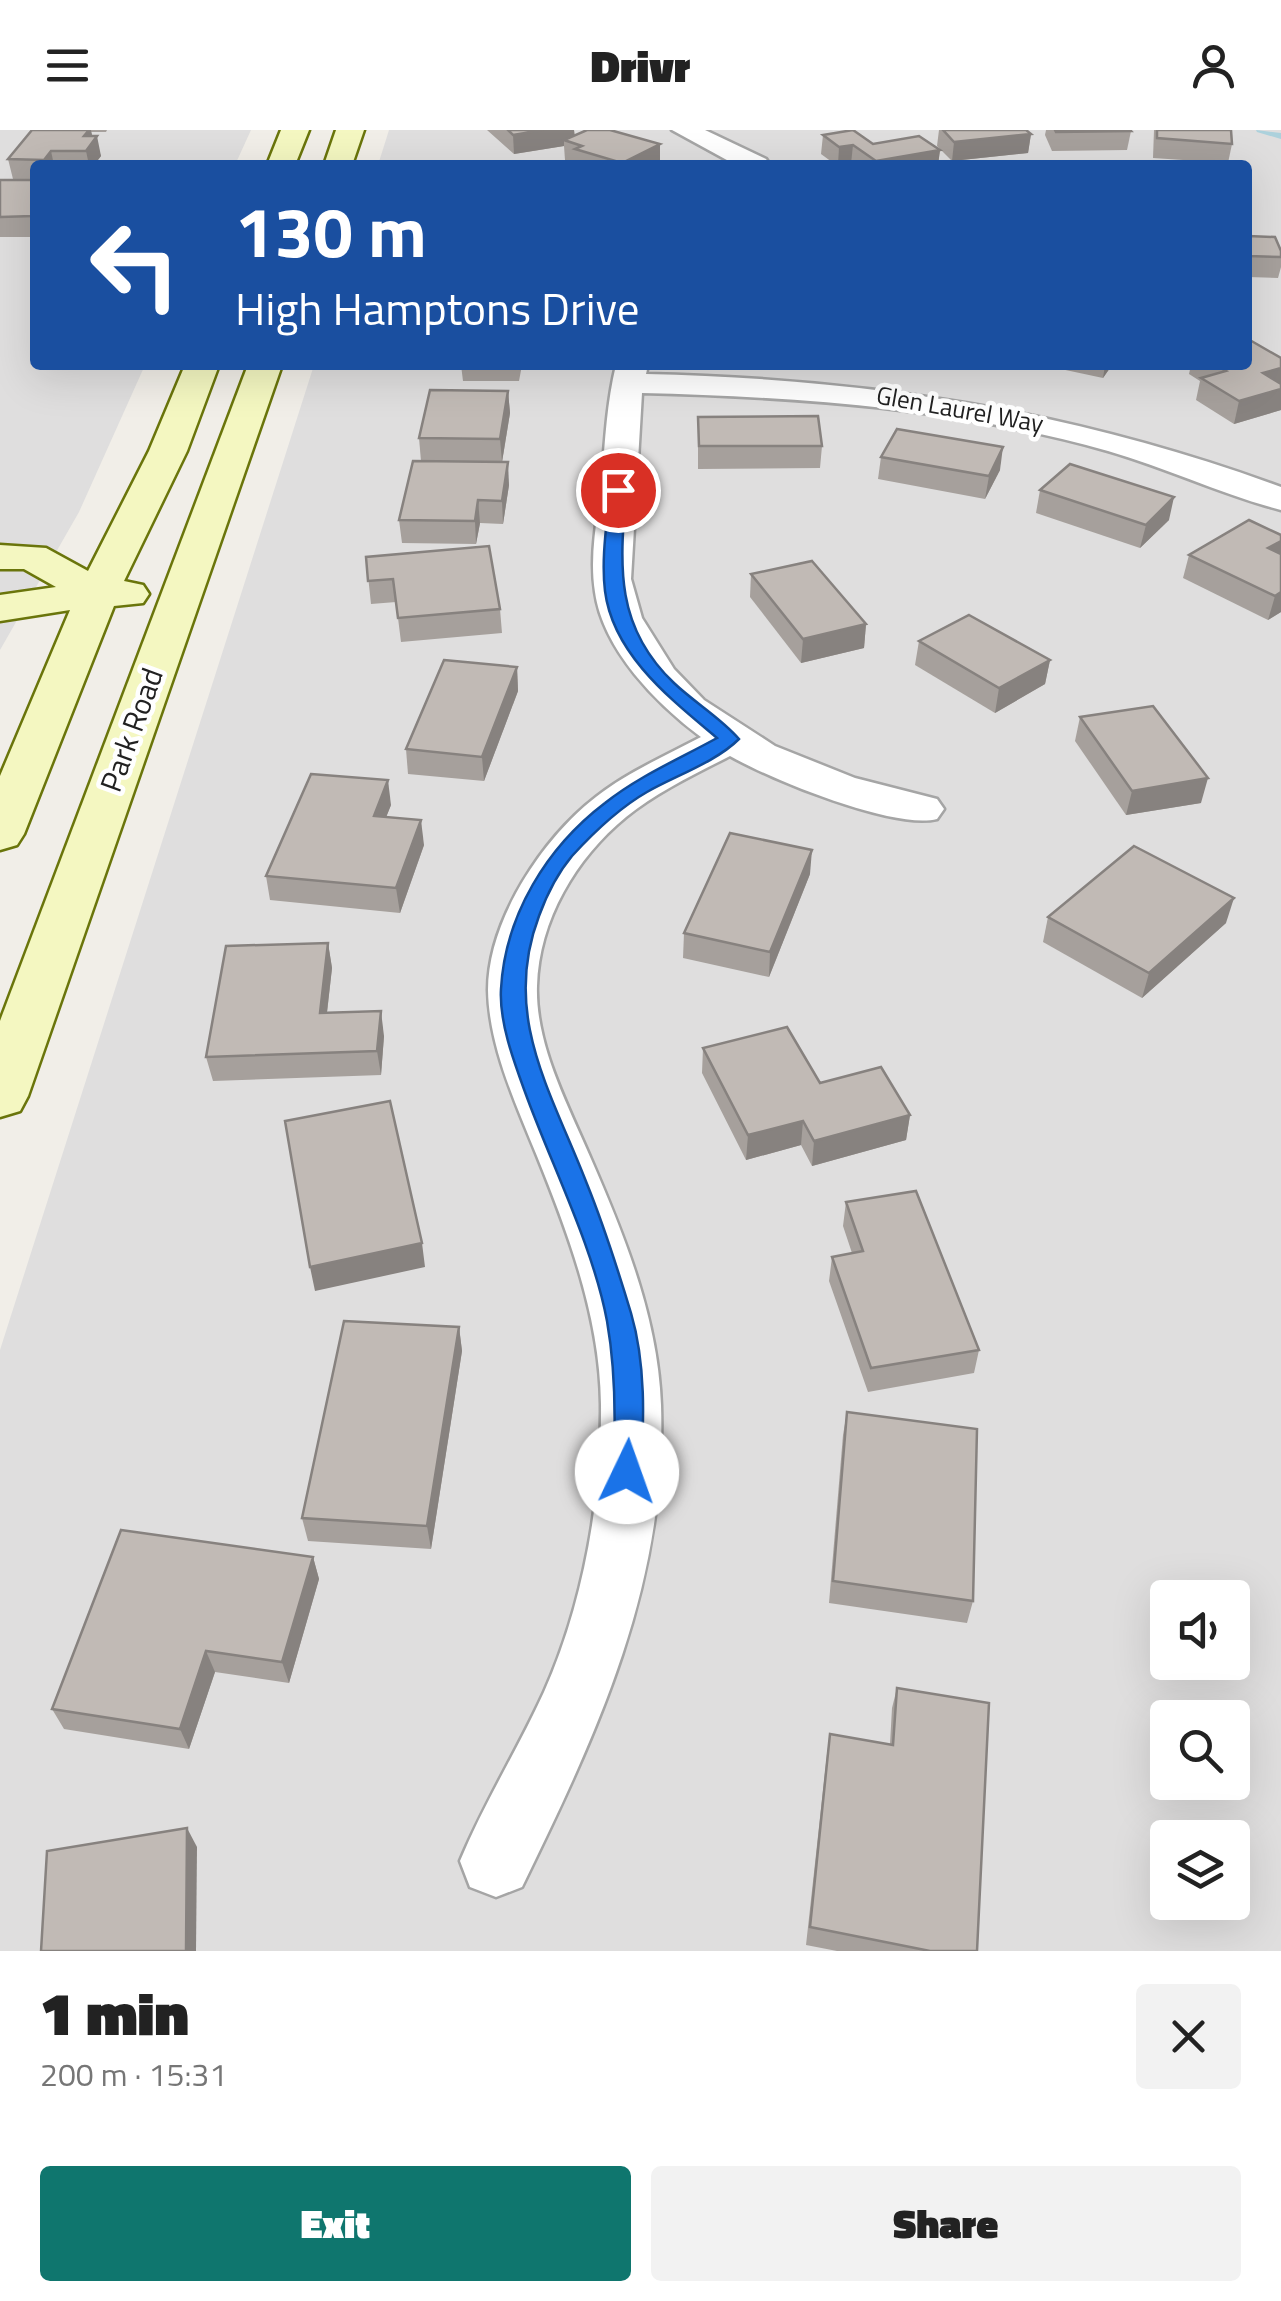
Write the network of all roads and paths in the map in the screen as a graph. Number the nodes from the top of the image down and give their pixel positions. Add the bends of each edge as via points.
1 (295, 130) edge
2 (350, 130) edge
3 (685, 130) edge
4 (283, 160) edge
5 (340, 160) edge
6 (747, 160) edge
7 (200, 370) edge
8 (263, 370) edge
9 (629, 374) edge
10 (1276, 493) edge
11 (0, 557) edge
12 (98, 594) junction
13 (182, 595) junction
14 (0, 608) edge
15 (729, 739) junction
16 (922, 809) dead end
17 (0, 834) edge
18 (0, 1096) edge
19 (496, 1861) dead end

1 - 4 main road
2 - 5 main road
3 - 6 street
7 - 12 main road
8 - 13 main road, Park Road
9 - 10 street, Glen Laurel Way via 958,406 1136,447
9 - 15 street via 614,595 646,661
11 - 12 main road via 32,557
12 - 13 main road
12 - 14 main road
12 - 17 main road
13 - 18 main road, Park Road
15 - 16 street via 813,781
15 - 19 street via 609,809 563,854 523,931 512,990 519,1036 620,1318 631,1406 625,1505 598,1630 570,1709

